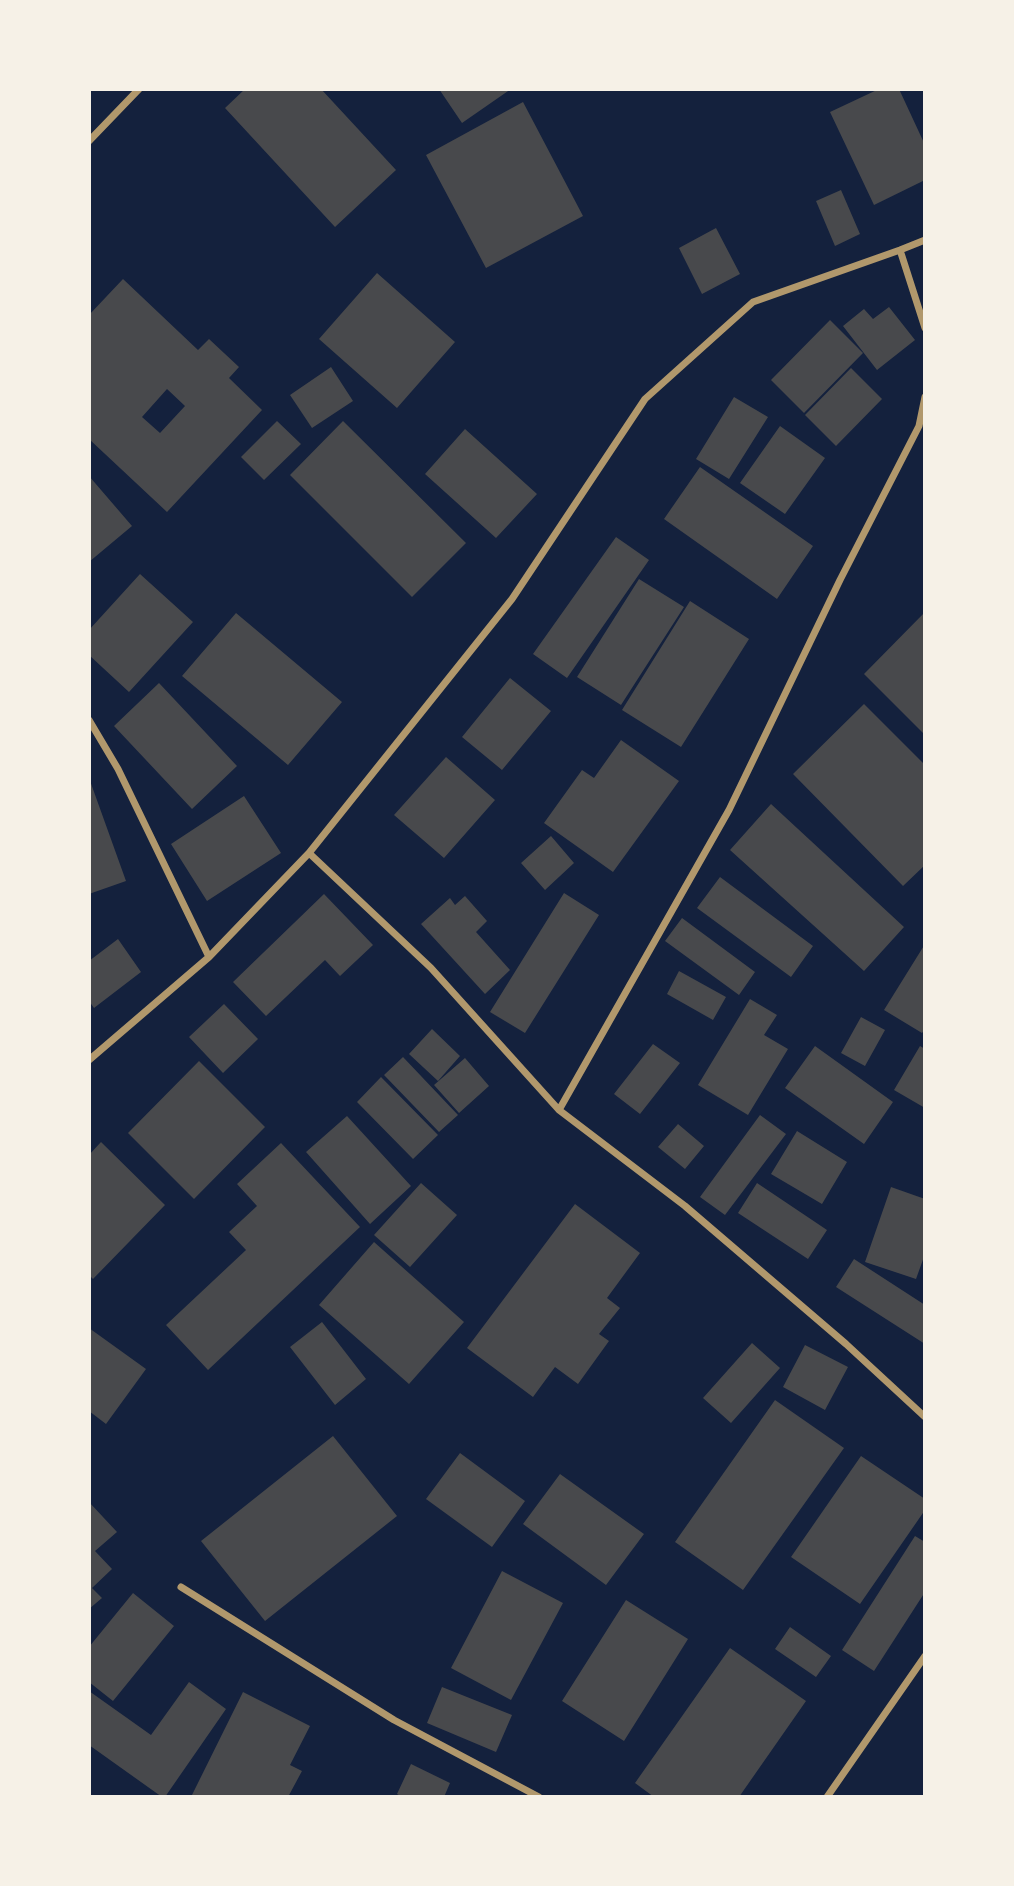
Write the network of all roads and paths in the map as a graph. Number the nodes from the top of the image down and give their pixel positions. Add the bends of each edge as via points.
1 (139, 89) edge
2 (89, 141) edge
3 (925, 240) edge
4 (900, 250) junction
5 (925, 328) edge
6 (925, 397) edge
7 (89, 720) edge
8 (309, 853) junction
9 (209, 957) junction
10 (89, 1060) edge
11 (559, 1110) junction
12 (925, 1417) edge
13 (181, 1587) dead end
14 (925, 1656) edge
15 (539, 1797) edge
16 (827, 1797) edge

1 - 2 street
3 - 4 street
4 - 5 street
4 - 8 street via 753,302 645,399 512,599
6 - 11 street via 919,426 729,810
7 - 9 street via 118,769
8 - 9 street
8 - 11 street via 431,968
9 - 10 street
11 - 12 street via 685,1206
13 - 15 street via 394,1720
14 - 16 street

